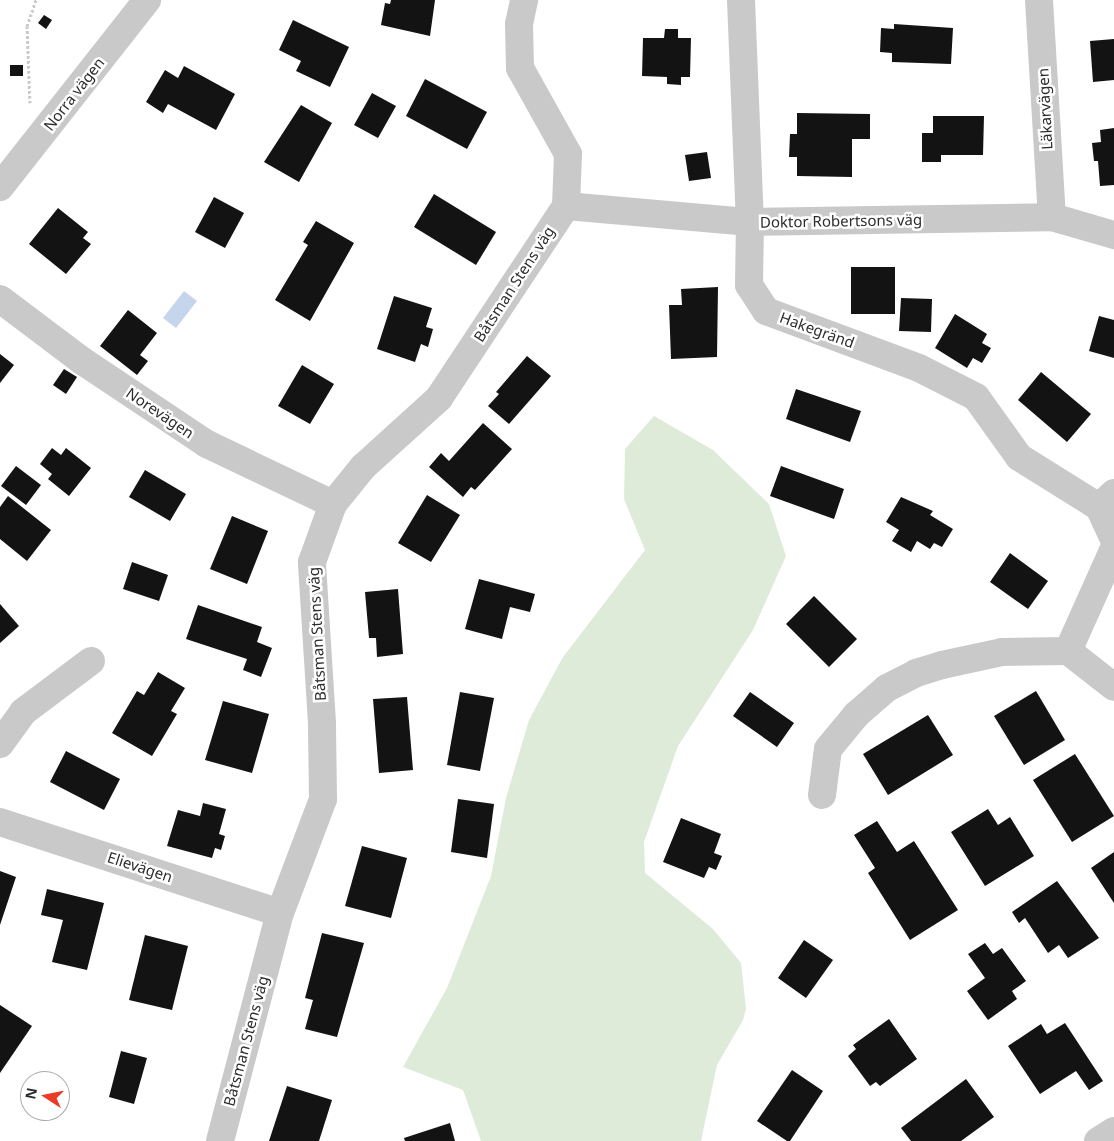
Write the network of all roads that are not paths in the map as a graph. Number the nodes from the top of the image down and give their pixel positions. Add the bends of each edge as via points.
1 (147, 0) edge
2 (524, 0) edge
3 (741, 0) edge
4 (1039, 0) edge
5 (0, 188) edge
6 (566, 206) junction
7 (1052, 217) junction
8 (750, 222) junction
9 (1114, 235) edge
10 (0, 299) edge
11 (1106, 500) edge
12 (333, 504) junction
13 (1114, 540) edge
14 (1114, 548) edge
15 (1068, 651) junction
16 (91, 661) dead end
17 (1114, 687) edge
18 (0, 744) edge
19 (822, 795) dead end
20 (0, 822) edge
21 (280, 913) junction
22 (1114, 1131) edge
23 (220, 1141) edge
24 (1098, 1141) edge

1 - 5 street, Norra vägen
2 - 6 street via 519,24 520,68 568,154
3 - 8 street, Hakegränd
4 - 7 street, Läkarvägen
6 - 8 street, Doktor Robertsons väg
6 - 12 street, Båtsman Stens väg via 439,398 363,467
7 - 8 street, Doktor Robertsons väg
7 - 9 street, Doktor Robertsons väg
8 - 11 street, Hakegränd via 749,285 766,311 919,368 976,398 1019,457
10 - 12 street, Norevägen via 81,360 207,444
11 - 13 street
12 - 21 street, Båtsman Stens väg via 312,562 322,723 323,799
14 - 15 street
15 - 17 street
15 - 19 street via 994,654 916,673 887,688 856,715 828,749
16 - 18 street via 23,712
20 - 21 street, Elievägen
21 - 23 street, Båtsman Stens väg
22 - 24 street

